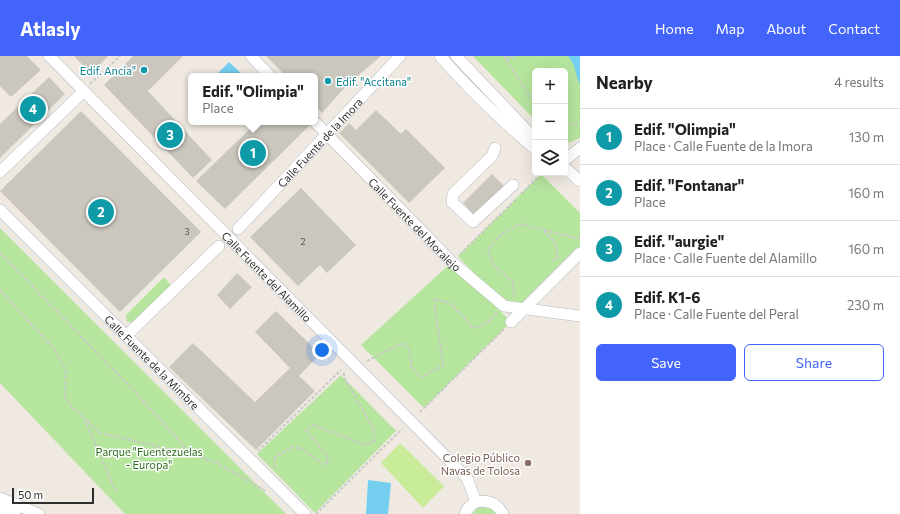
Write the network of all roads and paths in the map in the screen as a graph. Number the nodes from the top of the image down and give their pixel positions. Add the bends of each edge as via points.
1 (49, 56) edge
2 (120, 56) edge
3 (251, 56) edge
4 (400, 56) edge
5 (440, 56) edge
6 (455, 56) edge
7 (504, 56) edge
8 (514, 56) edge
9 (506, 59) junction
10 (267, 73) edge
11 (465, 84) junction
12 (84, 91) junction
13 (494, 98) junction
14 (532, 98) edge
15 (568, 123) edge
16 (318, 125) edge
17 (580, 126) edge
18 (328, 135) junction
19 (532, 136) edge
20 (532, 146) edge
21 (496, 148) dead end
22 (580, 148) edge
23 (568, 158) edge
24 (568, 171) edge
25 (0, 172) edge
26 (539, 176) edge
27 (580, 181) edge
28 (513, 186) dead end
29 (0, 210) edge
30 (238, 229) dead end
31 (544, 230) junction
32 (580, 239) edge
33 (219, 246) dead end
34 (0, 253) edge
35 (580, 253) edge
36 (552, 261) dead end
37 (452, 262) junction
38 (0, 290) edge
39 (502, 308) junction
40 (525, 309) junction
41 (580, 316) edge
42 (511, 322) joint
43 (126, 336) junction
44 (367, 361) dead end
45 (341, 370) dead end
46 (344, 373) dead end
47 (420, 412) dead end
48 (84, 419) junction
49 (402, 429) dead end
50 (191, 454) junction
51 (254, 455) dead end
52 (277, 473) dead end
53 (116, 492) dead end
54 (266, 492) dead end
55 (0, 498) edge
56 (476, 502) junction
57 (0, 508) edge
58 (15, 514) edge
59 (39, 514) edge
60 (305, 514) edge
61 (316, 514) edge
62 (465, 514) edge
63 (503, 514) edge

1 - 12 street, Calle Fuente del Alamillo
2 - 12 path
3 - 10 street
4 - 18 street, Calle Fuente de la Imora
5 - 11 street
6 - 11 street via 454,60 463,72
6 - 13 street via 475,74
7 - 9 path
8 - 9 path
9 - 14 path
11 - 13 street via 475,85
11 - 20 street
12 - 25 street
12 - 56 street, Calle Fuente del Alamillo via 467,478
13 - 19 street
15 - 17 path
16 - 18 street, Calle Fuente del Moralejo
18 - 30 street, Calle Fuente de la Imora
18 - 37 street, Calle Fuente del Moralejo
21 - 28 street via 492,156 454,194 452,202 473,222
22 - 23 street
24 - 27 street
26 - 37 path
29 - 43 street, Calle Fuente de la Mimbre
31 - 32 path
31 - 36 path via 558,250 556,258
31 - 39 path via 520,224 500,235 488,250 493,265 513,282 514,295
33 - 43 street
34 - 50 path via 137,394
35 - 40 street
37 - 39 street, Calle Fuente del Moralejo
38 - 48 path via 54,349 66,371 65,397
39 - 40 street
39 - 44 path via 484,325 473,328 450,303 434,299 443,366 421,377 412,369 409,348 402,343
40 - 41 street
40 - 42 street
42 - 47 path
43 - 60 street, Calle Fuente de la Mimbre
45 - 51 path
46 - 52 path via 374,430 374,441 366,445 313,425 306,430 307,433 327,455 328,462 322,464 303,449 292,447 274,458
48 - 50 path via 100,433
48 - 53 path
49 - 61 path
50 - 54 path via 217,463
55 - 59 street
56 - 62 street
56 - 63 street via 495,504
57 - 58 street

